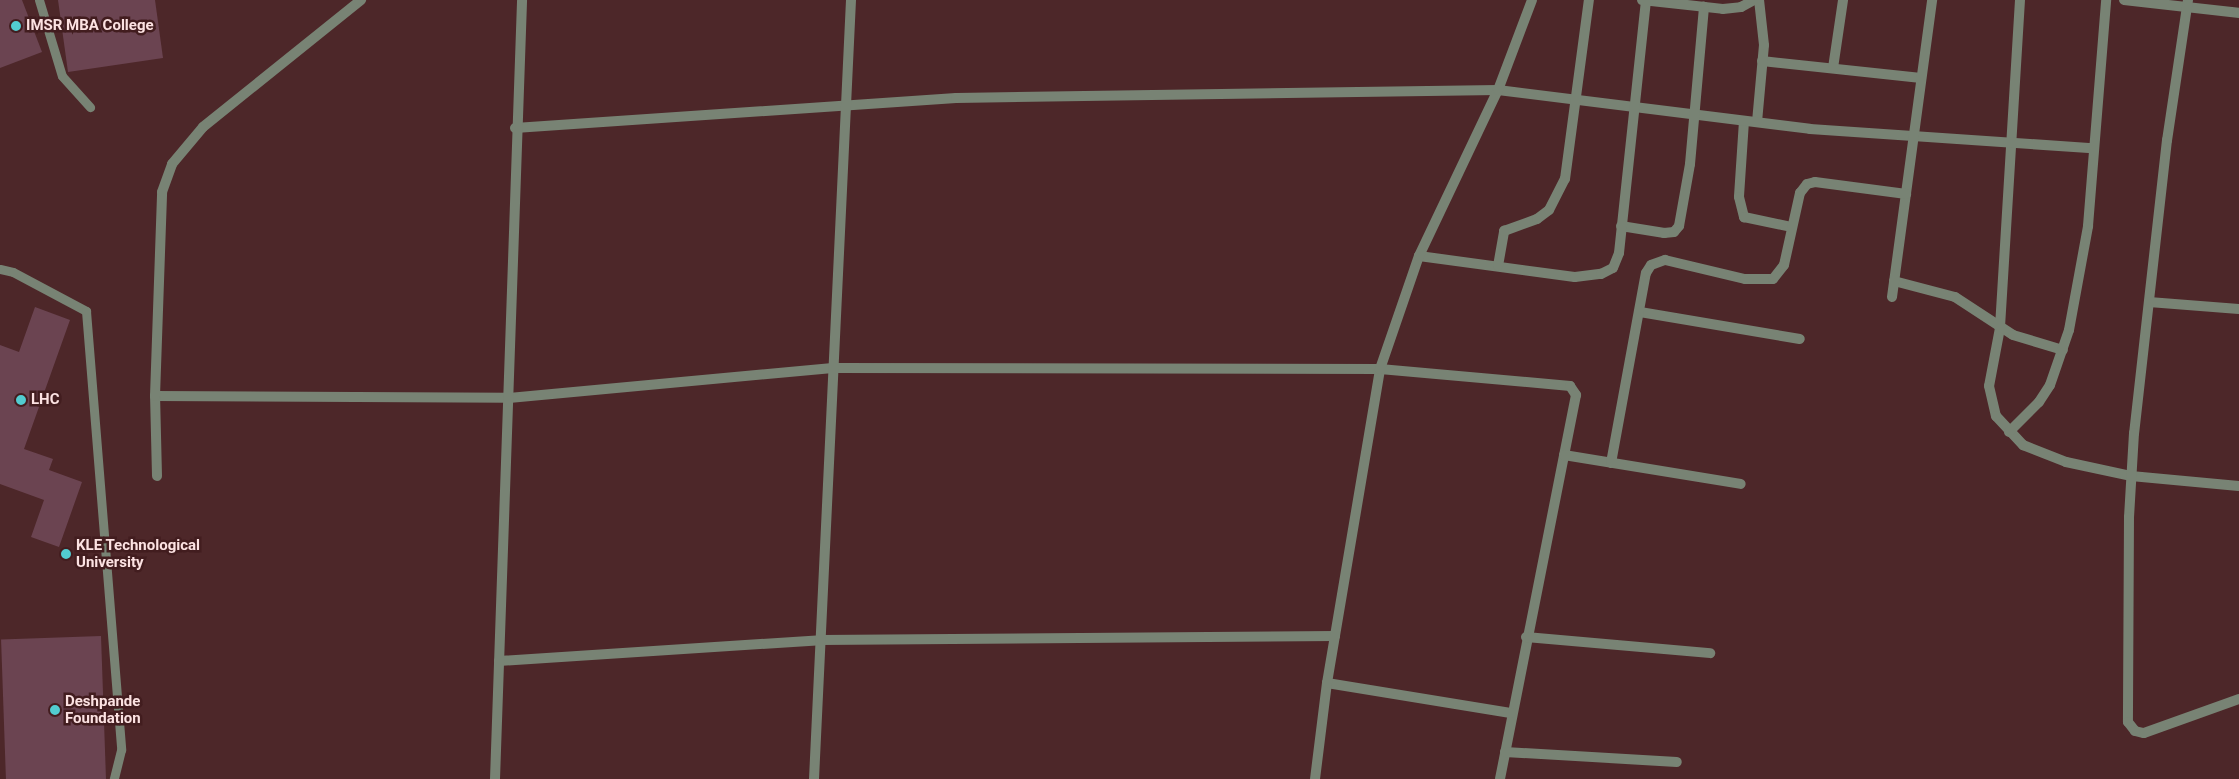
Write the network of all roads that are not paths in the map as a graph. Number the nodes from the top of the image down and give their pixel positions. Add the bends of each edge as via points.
1 (39, 0) edge
2 (361, 0) edge
3 (522, 0) edge
4 (851, 0) edge
5 (1532, 0) edge
6 (1589, 0) edge
7 (1644, 0) edge
8 (1754, 0) edge
9 (1759, 0) edge
10 (1843, 0) edge
11 (1932, 0) edge
12 (2020, 0) edge
13 (2106, 0) edge
14 (2124, 0) edge
15 (2187, 4) edge
16 (1704, 7) junction
17 (2239, 13) edge
18 (1762, 61) junction
19 (1834, 68) junction
20 (1921, 78) junction
21 (1498, 90) junction
22 (1577, 101) junction
23 (848, 106) junction
24 (90, 107) dead end
25 (1632, 108) junction
26 (1694, 116) junction
27 (1744, 121) junction
28 (1757, 122) junction
29 (515, 128) junction
30 (1913, 138) junction
31 (2011, 142) junction
32 (2092, 148) junction
33 (1906, 194) junction
34 (1621, 226) junction
35 (1791, 227) junction
36 (1419, 256) junction
37 (1498, 266) junction
38 (0, 269) edge
39 (1894, 281) junction
40 (1892, 297) dead end
41 (2149, 302) junction
42 (2239, 309) edge
43 (1640, 312) junction
44 (2000, 328) junction
45 (1800, 339) dead end
46 (2063, 350) junction
47 (833, 368) junction
48 (1380, 370) junction
49 (155, 396) junction
50 (509, 398) junction
51 (2010, 432) junction
52 (1564, 455) junction
53 (1611, 463) junction
54 (157, 476) dead end
55 (2131, 476) junction
56 (1741, 484) dead end
57 (2239, 486) edge
58 (1335, 636) junction
59 (1526, 637) junction
60 (820, 640) junction
61 (1710, 653) dead end
62 (499, 661) junction
63 (1327, 683) junction
64 (2239, 699) edge
65 (1511, 712) junction
66 (1504, 752) junction
67 (1677, 762) dead end
68 (114, 779) edge
69 (495, 779) edge
70 (814, 779) edge
71 (1315, 779) edge
72 (1500, 779) edge

1 - 24 lane via 62,76
2 - 49 street via 203,127 172,164 162,192
3 - 29 street
4 - 23 street
5 - 21 street
6 - 22 street
7 - 16 street
7 - 25 street
8 - 16 street via 1741,7
9 - 18 street
10 - 19 street
11 - 20 street
12 - 31 street
13 - 32 street
14 - 15 street
15 - 17 street
15 - 41 street
16 - 26 street
18 - 19 street
18 - 28 street
19 - 20 street
20 - 30 street
21 - 22 street
21 - 23 street via 965,98
21 - 36 street
22 - 25 street
22 - 37 street via 1569,162 1556,202 1537,219 1504,231
23 - 29 street
23 - 47 street
25 - 26 street
25 - 34 street
26 - 27 street
26 - 34 street via 1686,199 1680,226 1674,232
27 - 28 street
27 - 35 street via 1739,177 1744,217
28 - 30 street
29 - 50 street
30 - 31 street
30 - 33 street
31 - 32 street
31 - 44 street
32 - 46 street via 2088,226
33 - 35 street via 1815,182 1807,184 1800,193
33 - 39 street
34 - 37 street via 1613,268 1601,274 1575,277
35 - 43 street via 1784,266 1773,278 1745,279 1677,262 1657,261 1646,273
36 - 37 street
36 - 48 street
38 - 68 lane via 13,272 86,311 121,750
39 - 40 street
39 - 44 street via 1955,297
41 - 42 street
41 - 55 street
43 - 45 street
43 - 53 street
44 - 46 street via 2020,338
44 - 51 street via 1991,369 1990,399 1996,416
46 - 51 street via 2039,402
47 - 48 street
47 - 50 street
47 - 60 street
48 - 52 street via 1572,387 1576,395
48 - 58 street
49 - 50 street
49 - 54 street
50 - 62 street
51 - 55 street via 2023,445 2066,462
52 - 53 street
52 - 59 street
53 - 56 street
55 - 57 street
55 - 64 street via 2128,722 2135,731 2144,733
58 - 60 street
58 - 63 street
59 - 61 street
59 - 65 street
60 - 62 street
60 - 70 street
62 - 69 street
63 - 65 street
63 - 71 street
65 - 66 street
66 - 67 street
66 - 72 street

